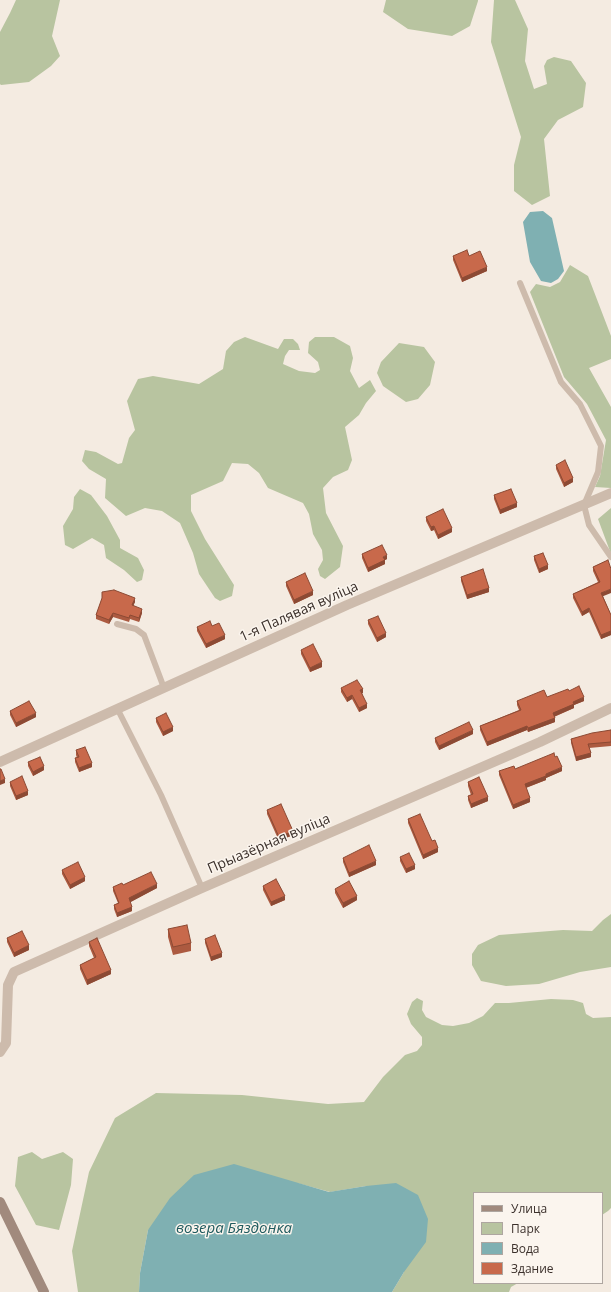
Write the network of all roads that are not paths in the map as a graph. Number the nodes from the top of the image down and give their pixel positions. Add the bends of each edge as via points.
1 (520, 283) dead end
2 (611, 493) edge
3 (584, 505) junction
4 (611, 557) edge
5 (117, 624) dead end
6 (164, 688) junction
7 (611, 708) edge
8 (118, 710) junction
9 (0, 762) edge
10 (202, 888) junction
11 (0, 1052) edge
12 (0, 1202) edge
13 (44, 1292) edge

1 - 3 lane via 561,382 580,404 601,446 598,472
2 - 3 street, 1-я Палявая вуліца
3 - 4 lane via 589,525
3 - 6 street, 1-я Палявая вуліца via 347,605
5 - 6 lane via 136,629 144,635
6 - 8 street, 1-я Палявая вуліца
7 - 10 street, Прыазёрная вуліца via 540,742
8 - 9 street, 1-я Палявая вуліца
8 - 10 lane via 161,795
10 - 11 street, Прыазёрная вуліца via 14,972 8,985 6,1043
12 - 13 main road

